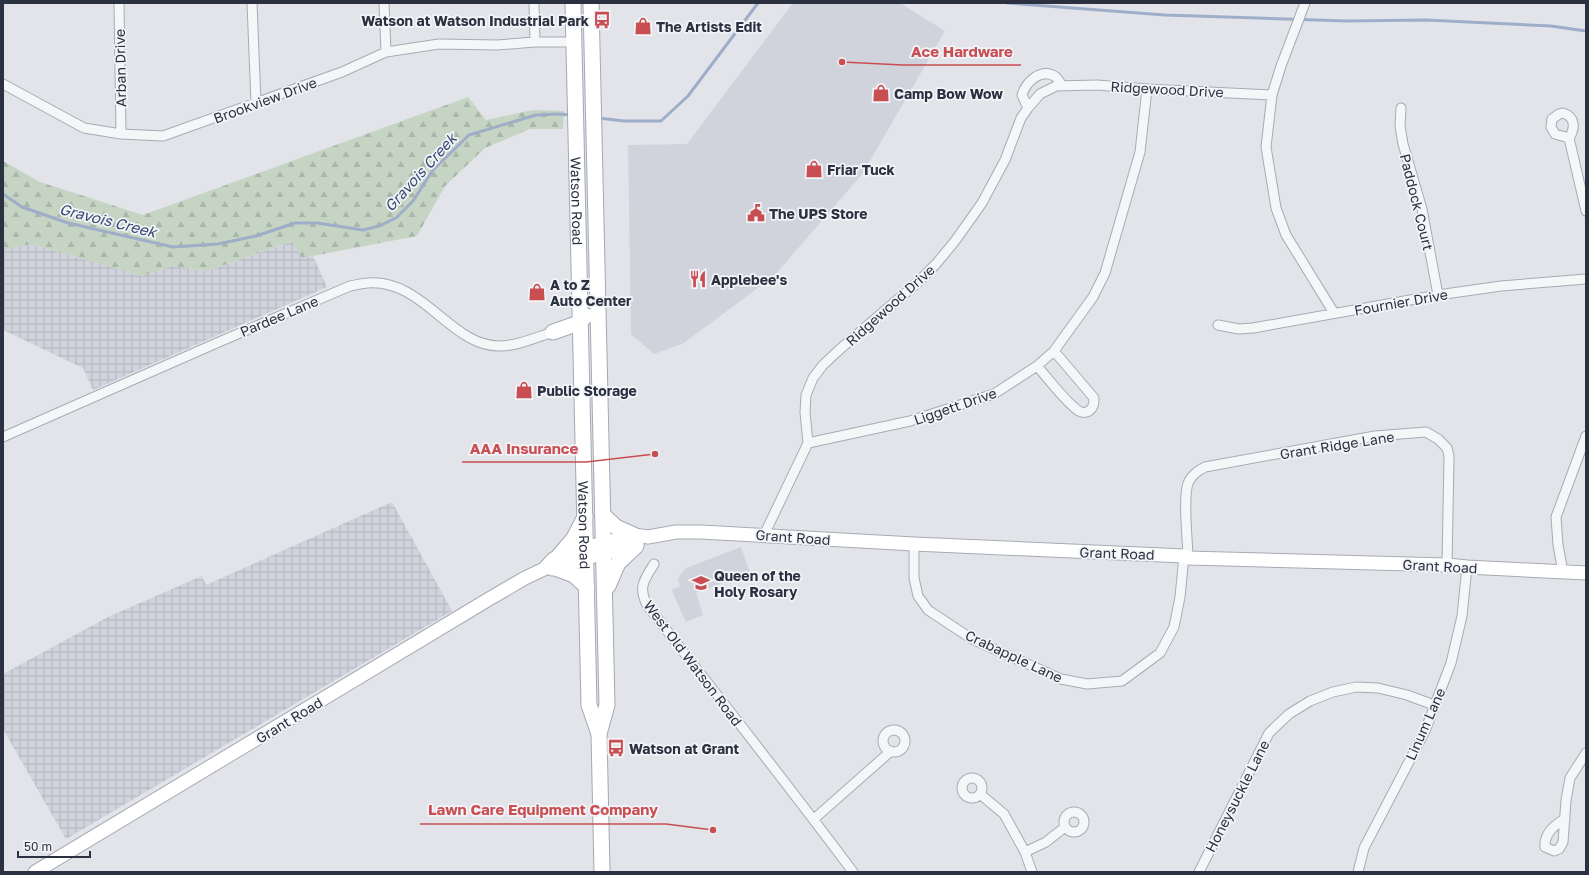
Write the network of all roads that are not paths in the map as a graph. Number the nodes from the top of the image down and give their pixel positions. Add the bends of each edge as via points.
1 (119, 3) edge
2 (252, 3) edge
3 (384, 3) edge
4 (534, 3) edge
5 (573, 3) edge
6 (591, 3) edge
7 (1303, 7) edge
8 (535, 42) junction
9 (574, 42) junction
10 (386, 52) junction
11 (3, 84) edge
12 (1062, 85) junction
13 (1147, 89) junction
14 (1272, 95) junction
15 (256, 103) junction
16 (1028, 108) junction
17 (1401, 108) dead end
18 (121, 134) junction
19 (1569, 138) dead end
20 (1586, 211) edge
21 (1586, 279) edge
22 (1438, 295) junction
23 (588, 310) junction
24 (1334, 313) junction
25 (1218, 325) dead end
26 (553, 332) junction
27 (581, 342) junction
28 (1054, 351) junction
29 (1037, 366) junction
30 (1586, 436) edge
31 (3, 437) edge
32 (808, 443) junction
33 (603, 515) junction
34 (585, 516) junction
35 (764, 535) junction
36 (639, 539) junction
37 (914, 544) junction
38 (604, 548) junction
39 (586, 552) junction
40 (1186, 557) junction
41 (654, 564) dead end
42 (553, 565) junction
43 (1447, 565) junction
44 (1467, 568) junction
45 (1562, 572) junction
46 (1586, 572) edge
47 (587, 587) junction
48 (605, 593) junction
49 (1434, 705) junction
50 (599, 734) junction
51 (891, 751) dead end
52 (1586, 753) edge
53 (980, 794) dead end
54 (814, 819) junction
55 (1565, 819) dead end
56 (1065, 827) dead end
57 (1025, 852) junction
58 (35, 872) edge
59 (602, 872) edge
60 (853, 872) edge
61 (1032, 872) edge
62 (1199, 872) edge
63 (1358, 872) edge

1 - 18 street, Arban Drive
2 - 15 street
3 - 10 street
4 - 8 street
5 - 9 main road, Watson Road
6 - 23 main road, Watson Road via 594,126
7 - 14 street
8 - 9 street, Brookview Drive
8 - 10 street, Brookview Drive via 497,45 439,44
9 - 23 main road, Watson Road via 576,125
10 - 15 street, Brookview Drive via 342,72
11 - 18 street, Brookview Drive via 84,128
12 - 13 street, Ridgewood Drive
12 - 16 street, Ridgewood Drive via 1040,94
12 - 16 street via 1055,77 1041,74 1031,80 1024,87 1022,95
13 - 14 street, Ridgewood Drive
13 - 28 street, Liggett Drive via 1140,152 1105,272 1093,297
14 - 24 street via 1266,147 1276,208 1286,235
15 - 18 street, Brookview Drive via 163,136
16 - 32 street, Ridgewood Drive via 982,203 955,241 917,284 839,350 813,378 806,395
17 - 22 street, Paddock Court via 1403,144 1422,209
19 - 20 street
21 - 22 street, Fournier Drive via 1501,286
22 - 24 street, Fournier Drive
23 - 26 main road
23 - 27 main road, Watson Road
23 - 33 main road, Watson Road
24 - 25 street, Fournier Drive via 1253,328 1239,329
26 - 27 main road via 565,333
26 - 31 street, Pardee Lane via 519,343 485,345 470,339 405,291 388,285 369,283 350,286
27 - 34 main road, Watson Road
28 - 29 street, Liggett Drive
28 - 29 street via 1094,398 1091,410 1080,412 1072,406
29 - 32 street, Liggett Drive via 994,394 910,421
30 - 45 street via 1556,517
32 - 35 street
33 - 36 main road via 616,527
33 - 38 main road, Watson Road
34 - 39 main road, Watson Road
34 - 42 main road via 574,538
35 - 36 street, Grant Road via 676,532
35 - 37 street, Grant Road
36 - 38 street, Grant Road
36 - 48 main road via 618,562
37 - 40 street, Grant Road
37 - 40 street, Crabapple Lane via 914,578 918,596 928,610 972,639 1061,679 1087,684 1122,681 1160,653 1174,627
38 - 39 street, Grant Road
38 - 48 main road, Watson Road
39 - 42 street, Grant Road
39 - 47 main road, Watson Road
40 - 43 street, Grant Road
40 - 43 street, Grant Ridge Lane via 1188,483 1193,475 1205,467 1375,436 1426,432 1447,448 1449,456
41 - 54 street, West Old Watson Road via 642,584 642,596 647,605
42 - 47 main road via 574,576
42 - 58 street, Grant Road via 489,599
43 - 44 street, Grant Road
44 - 45 street, Grant Road
44 - 49 street, Linum Lane via 1462,616 1453,656
45 - 46 street, Grant Road
47 - 50 main road, Watson Road via 589,705
48 - 50 main road, Watson Road via 607,705
49 - 62 street, Honeysuckle Lane via 1378,688 1356,687 1310,701 1289,714 1269,733
49 - 63 street, Linum Lane via 1425,731 1364,848
50 - 59 main road, Watson Road
51 - 54 street
52 - 55 street via 1570,778
53 - 57 street via 1004,814
54 - 60 street, West Old Watson Road
56 - 57 street via 1046,842
57 - 61 street

